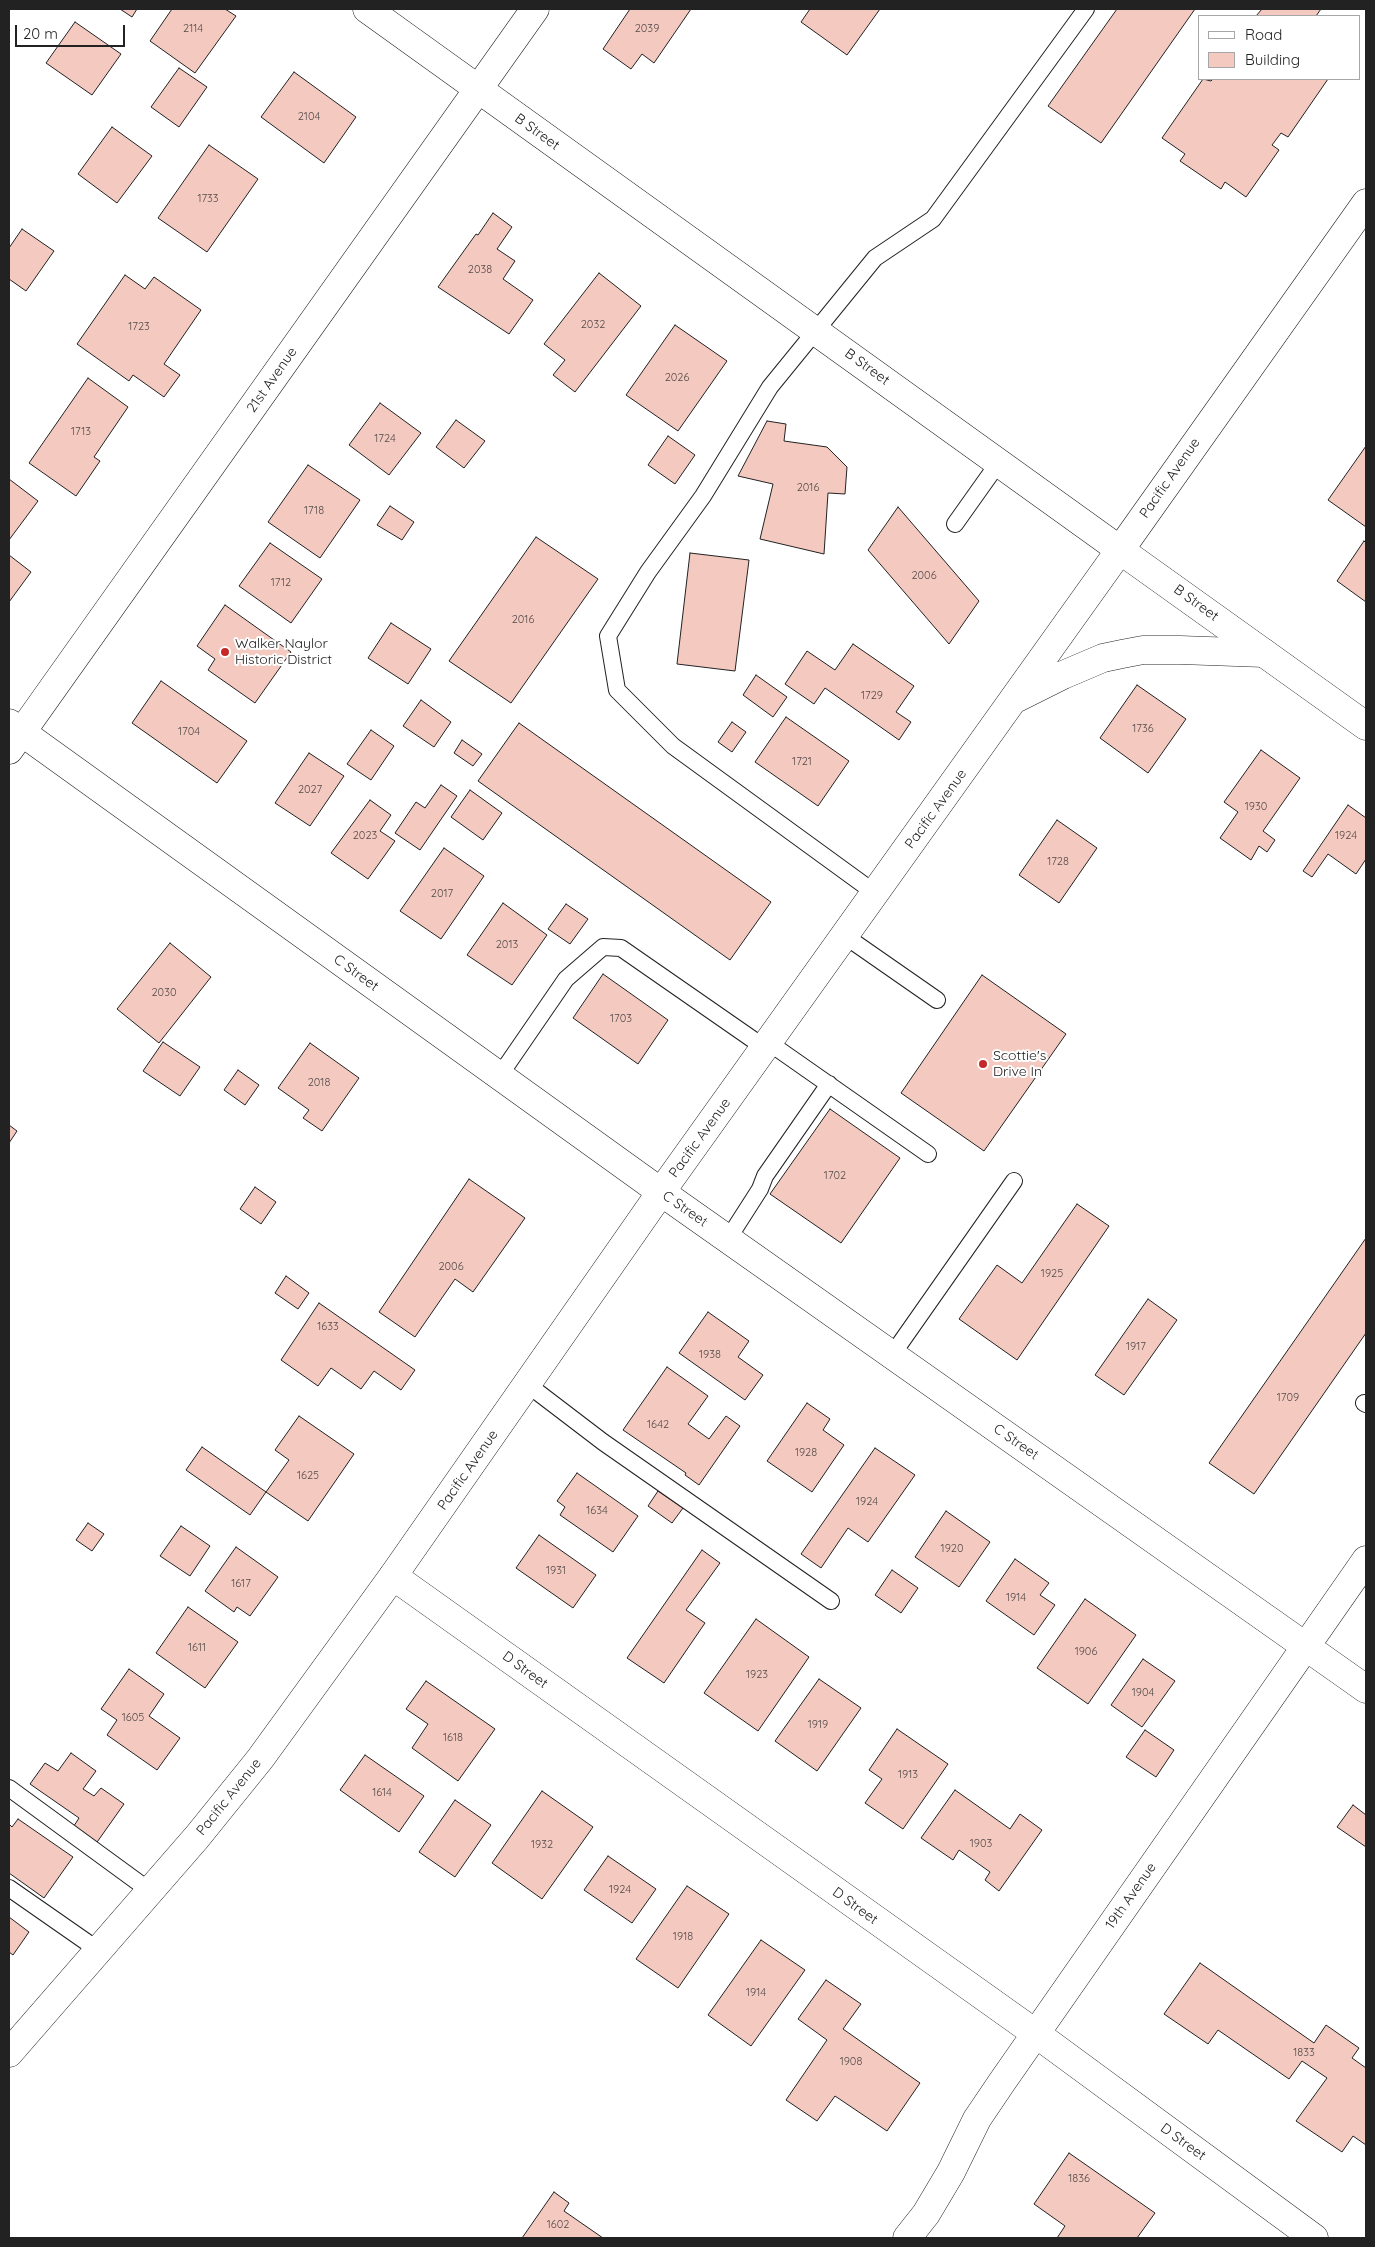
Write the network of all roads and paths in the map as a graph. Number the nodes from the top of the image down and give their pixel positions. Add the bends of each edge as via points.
1 (367, 9) edge
2 (535, 9) edge
3 (1086, 9) edge
4 (478, 90) junction
5 (1362, 219) edge
6 (814, 330) junction
7 (999, 462) junction
8 (955, 524) dead end
9 (1120, 550) junction
10 (1264, 653) junction
11 (1014, 700) junction
12 (1366, 726) edge
13 (13, 735) edge
14 (875, 893) junction
15 (845, 936) junction
16 (937, 1000) dead end
17 (767, 1045) junction
18 (500, 1075) junction
19 (829, 1084) junction
20 (928, 1154) dead end
21 (1014, 1181) dead end
22 (661, 1192) junction
23 (728, 1239) junction
24 (892, 1355) junction
25 (528, 1384) junction
26 (1366, 1560) edge
27 (393, 1576) junction
28 (831, 1600) dead end
29 (1305, 1647) junction
30 (1366, 1689) edge
31 (9, 1788) edge
32 (9, 1888) edge
33 (150, 1891) junction
34 (98, 1950) junction
35 (1035, 2034) junction
36 (9, 2053) edge
37 (907, 2238) edge
38 (1314, 2238) edge

1 - 4 street, B Street
2 - 4 street, 21st Avenue
3 - 6 lane via 933,218 875,258
4 - 6 street, B Street
4 - 13 street, 21st Avenue
5 - 9 street, Pacific Avenue
6 - 7 street, B Street
6 - 14 lane via 770,387 703,496 648,572 608,636 617,690 674,746
7 - 8 lane
7 - 9 street, B Street
9 - 10 street, B Street
9 - 11 street, Pacific Avenue
10 - 11 street via 1172,650 1122,654 1071,671
10 - 12 street, B Street
11 - 14 street, Pacific Avenue
13 - 18 street, C Street
14 - 15 street, Pacific Avenue
15 - 16 lane
15 - 17 street, Pacific Avenue
17 - 18 lane via 621,948 603,947 566,979
17 - 19 lane
17 - 22 street, Pacific Avenue
18 - 22 street, C Street
19 - 20 lane
19 - 23 lane via 765,1176
21 - 24 lane
22 - 23 street, C Street
22 - 25 street, Pacific Avenue
23 - 24 street, C Street
24 - 29 street, C Street
25 - 27 street, Pacific Avenue
25 - 28 lane via 603,1442
26 - 29 street, 19th Avenue
27 - 33 street, Pacific Avenue via 260,1759
27 - 35 street, D Street
29 - 30 street, C Street
29 - 35 street, 19th Avenue
31 - 33 lane
32 - 34 lane
33 - 34 street, Pacific Avenue
34 - 36 street, Pacific Avenue
35 - 37 street, 19th Avenue via 977,2119 951,2172
35 - 38 street, D Street

